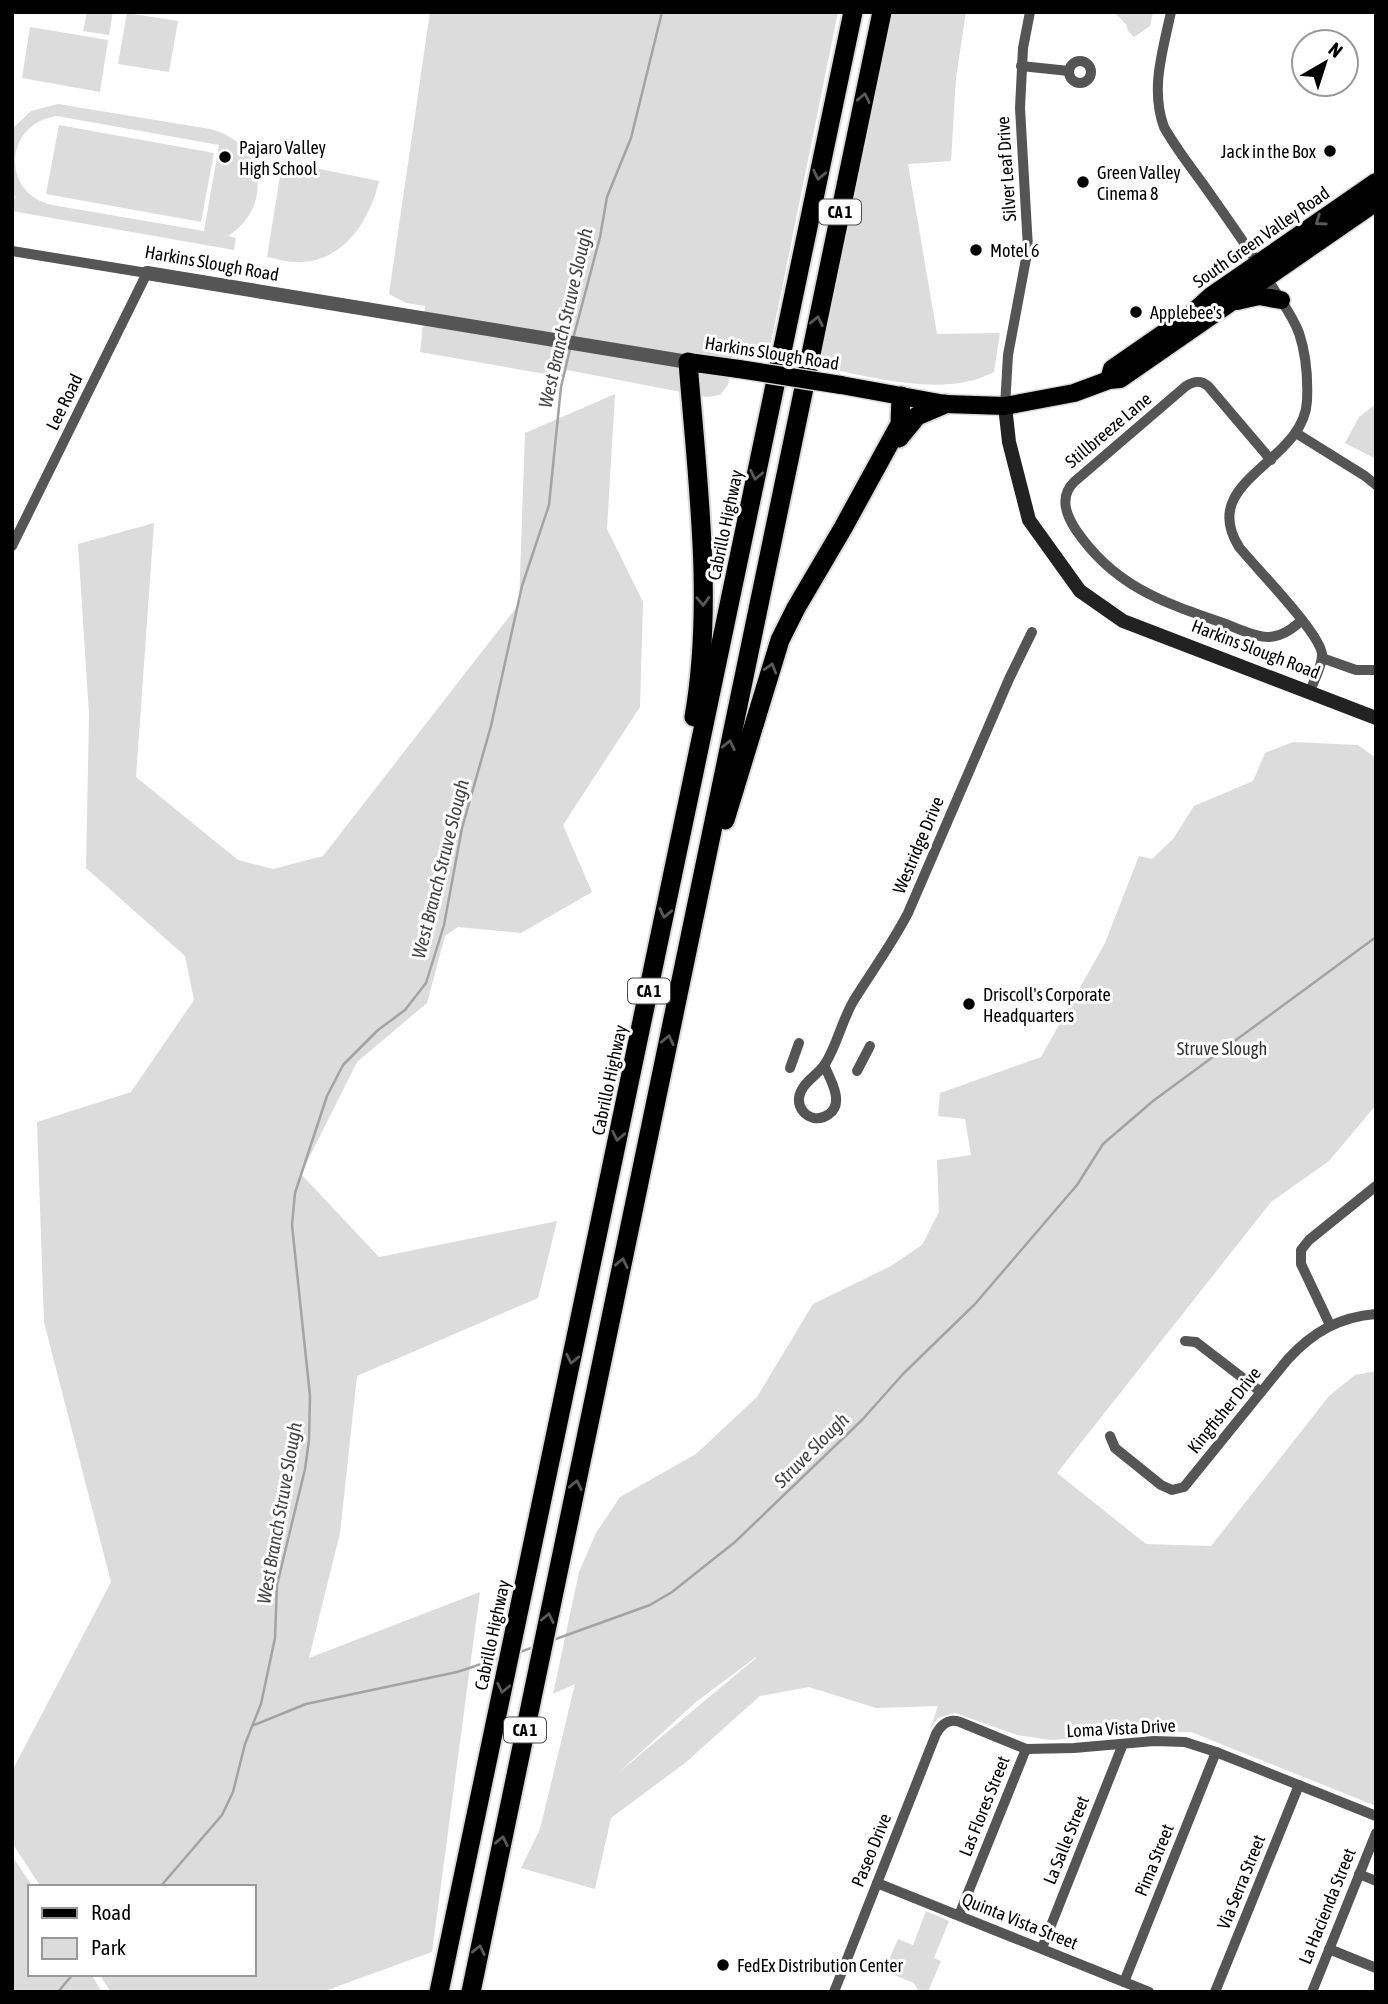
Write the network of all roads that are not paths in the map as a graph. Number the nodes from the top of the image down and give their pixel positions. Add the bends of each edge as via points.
1 (853, 12) edge
2 (881, 12) edge
3 (1030, 12) edge
4 (1171, 12) edge
5 (1021, 65) junction
6 (1069, 71) dead end
7 (1376, 182) edge
8 (1376, 202) edge
9 (12, 251) edge
10 (1262, 270) junction
11 (146, 273) junction
12 (1281, 300) junction
13 (1231, 302) junction
14 (688, 362) junction
15 (1109, 380) junction
16 (901, 397) junction
17 (945, 404) junction
18 (1005, 406) junction
19 (1296, 433) junction
20 (1270, 460) junction
21 (1376, 485) edge
22 (843, 528) junction
23 (12, 546) edge
24 (1302, 620) junction
25 (1032, 632) dead end
26 (1322, 658) junction
27 (1376, 670) edge
28 (1310, 691) junction
29 (1376, 718) edge
30 (673, 876) junction
31 (693, 921) junction
32 (799, 1043) dead end
33 (870, 1046) dead end
34 (824, 1065) junction
35 (790, 1068) dead end
36 (857, 1071) dead end
37 (1376, 1186) edge
38 (1376, 1314) edge
39 (1330, 1325) junction
40 (1185, 1341) dead end
41 (1261, 1392) junction
42 (1110, 1436) dead end
43 (944, 1723) joint
44 (1123, 1744) junction
45 (1026, 1749) junction
46 (1216, 1752) junction
47 (1299, 1785) junction
48 (1376, 1816) edge
49 (1376, 1833) edge
50 (1359, 1874) junction
51 (1376, 1881) edge
52 (877, 1883) junction
53 (959, 1915) junction
54 (1042, 1948) junction
55 (1329, 1949) junction
56 (1376, 1968) edge
57 (1124, 1982) junction
58 (439, 1992) edge
59 (471, 1992) edge
60 (834, 1992) edge
61 (1149, 1992) edge
62 (1215, 1992) edge
63 (1312, 1992) edge

1 -> 30 highway, Cabrillo Highway / CA 1
31 -> 2 highway, CA 1
3 - 5 street, Silver Leaf Drive
4 - 10 street via 1157,84 1161,117
5 - 6 street
5 - 18 street, Silver Leaf Drive via 1028,248 1008,355
7 -> 10 main road, South Green Valley Road
8 - 10 main road, South Green Valley Road
9 - 11 street, Harkins Slough Road
10 - 12 street
10 - 13 main road, South Green Valley Road
10 - 15 main road, South Green Valley Road via 1211,296 1112,369
11 - 14 street, Harkins Slough Road
11 - 23 street, Lee Road
12 - 13 main road via 1259,296
12 - 19 street via 1298,330 1306,367 1307,408
13 - 15 main road, South Green Valley Road via 1120,379
14 - 16 main road, Harkins Slough Road, bridge
14 -> 30 highway via 703,625
15 - 18 main road, South Green Valley Road via 1074,393
16 - 17 main road, Harkins Slough Road
16 - 22 highway via 900,424
17 - 18 main road, Harkins Slough Road
17 - 22 highway via 917,416 904,430
18 - 28 main road, Harkins Slough Road via 1009,442 1029,520 1080,591 1124,621
19 - 20 street
19 - 21 street
20 - 24 street via 1235,495 1231,528 1239,547
20 - 24 street, Stillbreeze Lane via 1208,386 1197,381 1074,482 1065,494 1065,508 1101,561 1153,598 1260,636 1282,635
31 -> 22 highway via 780,640
24 - 26 street via 1318,640
25 - 34 street, Westridge Drive via 908,913 853,1002
26 - 27 street via 1356,670
26 - 28 street
28 - 29 main road, Harkins Slough Road
30 -> 58 highway, Cabrillo Highway / CA 1
59 -> 31 highway, CA 1
32 - 35 street
33 - 36 street
34 - 34 street, Westridge Drive via 799,1095 803,1111 818,1119 826,1117 836,1104
37 - 39 street via 1301,1250 1301,1264
38 - 39 street, Kingfisher Drive
39 - 41 street, Kingfisher Drive via 1296,1350
40 - 41 street via 1196,1342
41 - 42 street, Kingfisher Drive via 1190,1481 1178,1489 1161,1485 1115,1448
43 - 45 street, Loma Vista Drive via 960,1721
43 - 52 street, Paseo Drive
44 - 45 street, Loma Vista Drive
44 - 46 street, Loma Vista Drive via 1185,1742
44 - 54 street, La Salle Street
45 - 53 street, Las Flores Street
46 - 47 street, Loma Vista Drive
46 - 57 street, Pima Street
47 - 48 street, Loma Vista Drive
47 - 62 street, Via Serra Street
49 - 50 street, La Hacienda Street
50 - 51 street
50 - 55 street, La Hacienda Street
52 - 53 street, Quinta Vista Street
52 - 60 street, Paseo Drive
53 - 54 street, Quinta Vista Street
54 - 57 street, Quinta Vista Street
55 - 56 street
55 - 63 street, La Hacienda Street
57 - 61 street, Quinta Vista Street

